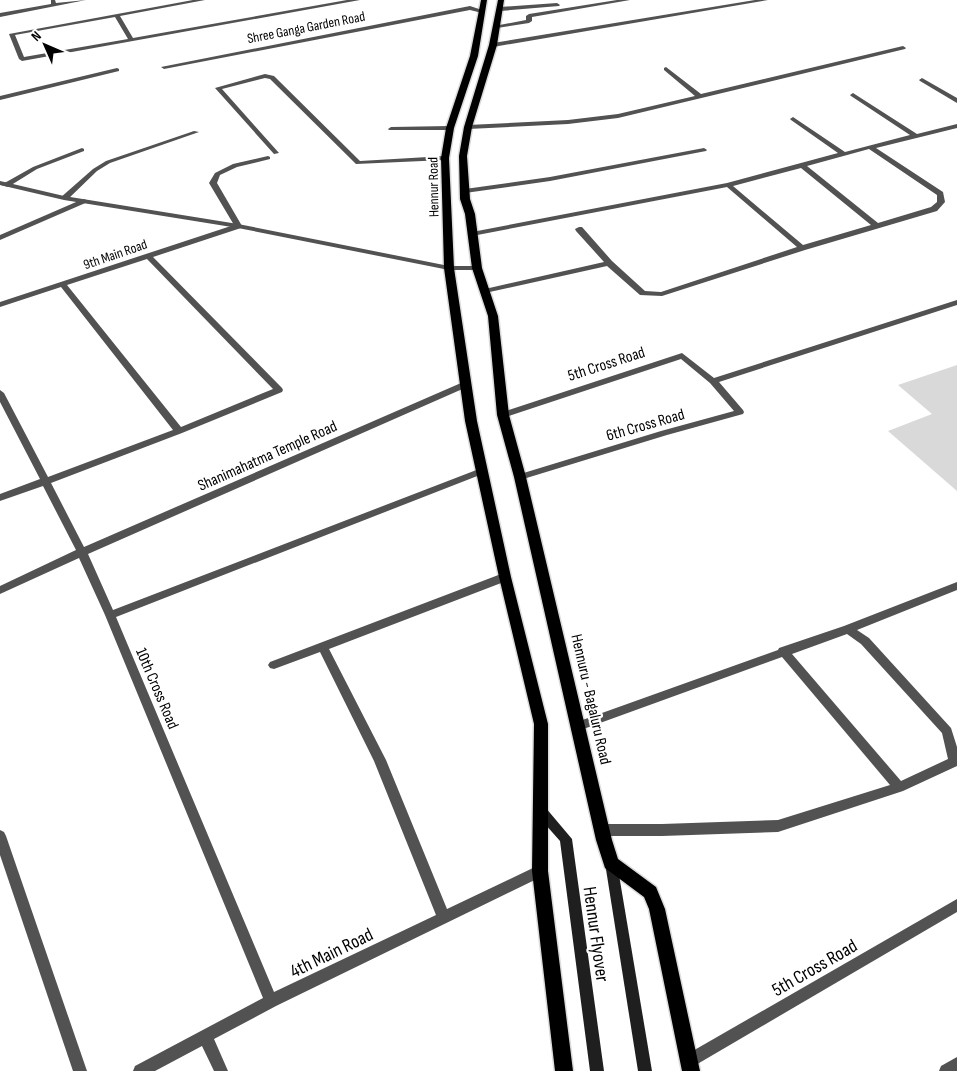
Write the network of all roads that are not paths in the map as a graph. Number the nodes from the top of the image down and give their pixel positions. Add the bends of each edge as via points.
1 (83, 0) edge
2 (202, 0) edge
3 (357, 0) edge
4 (484, 0) edge
5 (501, 0) edge
6 (589, 0) edge
7 (627, 0) edge
8 (765, 0) edge
9 (53, 3) edge
10 (500, 9) junction
11 (482, 11) junction
12 (0, 15) edge
13 (116, 15) junction
14 (516, 24) junction
15 (497, 26) junction
16 (132, 40) junction
17 (519, 41) junction
18 (493, 45) junction
19 (902, 48) dead end
20 (164, 66) dead end
21 (666, 69) dead end
22 (117, 70) dead end
23 (922, 80) dead end
24 (853, 95) dead end
25 (700, 97) junction
26 (0, 98) edge
27 (957, 100) edge
28 (792, 119) dead end
29 (957, 126) edge
30 (468, 127) junction
31 (450, 128) junction
32 (391, 129) dead end
33 (196, 132) dead end
34 (916, 136) junction
35 (870, 147) junction
36 (82, 150) dead end
37 (704, 150) dead end
38 (276, 153) dead end
39 (844, 154) junction
40 (268, 158) dead end
41 (445, 158) junction
42 (802, 165) junction
43 (3, 184) edge
44 (728, 185) junction
45 (465, 191) junction
46 (64, 198) junction
47 (86, 201) junction
48 (238, 226) junction
49 (877, 226) junction
50 (580, 229) dead end
51 (472, 234) junction
52 (0, 238) edge
53 (802, 248) junction
54 (148, 256) junction
55 (609, 262) junction
56 (449, 268) junction
57 (477, 268) junction
58 (64, 285) junction
59 (485, 291) junction
60 (957, 302) edge
61 (0, 306) edge
62 (713, 380) junction
63 (464, 385) junction
64 (0, 393) edge
65 (503, 415) junction
66 (179, 431) junction
67 (482, 471) junction
68 (520, 478) junction
69 (44, 482) junction
70 (0, 498) edge
71 (82, 552) junction
72 (505, 577) junction
73 (957, 586) edge
74 (0, 590) edge
75 (110, 615) junction
76 (848, 629) junction
77 (322, 648) junction
78 (784, 650) junction
79 (274, 665) dead end
80 (578, 726) junction
81 (956, 762) edge
82 (899, 787) junction
83 (541, 811) junction
84 (602, 830) junction
85 (0, 836) edge
86 (611, 863) junction
87 (540, 871) junction
88 (957, 905) edge
89 (444, 918) junction
90 (271, 1002) junction
91 (205, 1036) junction
92 (957, 1064) edge
93 (690, 1066) edge
94 (80, 1071) edge
95 (140, 1071) edge
96 (221, 1071) edge
97 (564, 1071) edge
98 (597, 1071) edge
99 (645, 1071) edge
100 (946, 1071) edge

1 - 9 street
2 - 13 street
3 - 16 street
4 - 11 main road
5 - 10 main road
6 - 10 street
7 - 14 street via 529,16 530,21
8 - 17 street
9 - 12 street
10 - 15 main road
11 - 20 street, Shree Ganga Garden Road via 470,8
11 - 31 main road, Hennur Road via 474,56
13 - 16 street
13 - 16 street via 12,34 22,59
14 - 15 street
14 - 17 street
15 - 18 main road
17 - 18 street
18 - 30 main road
19 - 25 street
21 - 25 street
22 - 26 street
23 - 27 street
24 - 34 street
25 - 30 street via 618,116
28 - 39 street
29 - 34 street
30 - 45 main road via 463,156
31 - 32 street
31 - 41 main road, Hennur Road
33 - 46 street via 108,162
34 - 35 street
35 - 39 street
35 - 49 street via 929,185 940,194 941,202 934,208
36 - 43 street
37 - 45 street via 550,179
38 - 41 street via 218,88 272,77 358,162
39 - 42 street
40 - 48 street via 234,165 215,178 213,183
41 - 56 main road, Hennur Road
42 - 44 street
42 - 49 street
43 - 46 street
44 - 51 street
44 - 53 street
45 - 51 main road
46 - 47 street
47 - 48 street
47 - 52 street
48 - 54 street, 9th Main Road
48 - 56 street
49 - 53 street
50 - 55 street
51 - 57 main road
53 - 55 street via 662,294 643,292
54 - 58 street, 9th Main Road
54 - 66 street via 279,390
55 - 59 street
56 - 57 street
56 - 63 main road, Hennur Road
57 - 59 main road, Hennuru - Bagaluru Road
58 - 61 street, 9th Main Road
58 - 66 street
59 - 65 main road, Hennuru - Bagaluru Road via 493,316
60 - 62 street
62 - 65 street, 5th Cross Road via 682,356
62 - 68 street, 6th Cross Road via 740,412
63 - 67 main road
63 - 71 street, Shanimahatma Temple Road
64 - 69 street, 10th Cross Road
65 - 68 main road, Hennuru - Bagaluru Road
66 - 69 street
67 - 72 main road
67 - 75 street
68 - 80 main road, Hennuru - Bagaluru Road
69 - 70 street
69 - 71 street, 10th Cross Road
71 - 74 street, Shanimahatma Temple Road
71 - 75 street, 10th Cross Road
72 - 77 street
72 - 83 main road via 541,724
73 - 76 street
75 - 90 street, 10th Cross Road
76 - 78 street
76 - 81 street via 865,641 947,731
77 - 79 street
77 - 89 street via 380,760
78 - 80 street
78 - 82 street
80 - 84 main road, Hennuru - Bagaluru Road
81 - 82 street
82 - 84 street via 778,826
83 - 87 main road
83 - 98 main road, Hennur Flyover via 566,839
84 - 86 main road, Hennuru - Bagaluru Road
85 - 94 street
86 - 93 main road via 650,892
86 - 99 main road, Hennur Flyover
87 - 89 street, 4th Main Road
87 - 97 main road
88 - 93 street, 5th Cross Road
89 - 90 street, 4th Main Road
90 - 91 street, 4th Main Road
91 - 95 street, 4th Main Road
91 - 96 street
92 - 100 street

